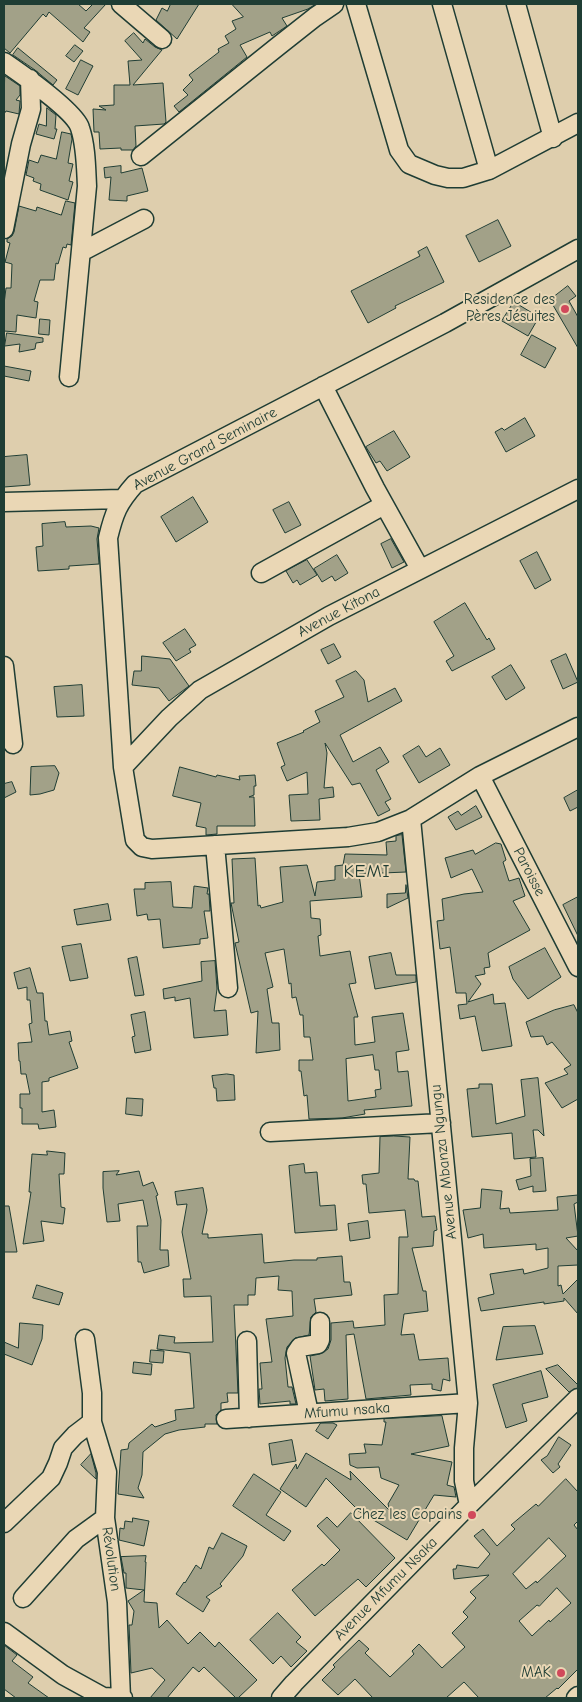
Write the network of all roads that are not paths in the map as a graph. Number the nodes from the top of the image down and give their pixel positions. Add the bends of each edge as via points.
1 (121, 4) edge
2 (334, 4) edge
3 (356, 4) edge
4 (442, 4) edge
5 (516, 4) edge
6 (162, 39) dead end
7 (4, 62) edge
8 (30, 80) junction
9 (578, 123) edge
10 (553, 138) junction
11 (142, 156) dead end
12 (489, 170) junction
13 (144, 219) dead end
14 (4, 229) edge
15 (578, 250) edge
16 (81, 252) junction
17 (69, 377) dead end
18 (323, 386) junction
19 (576, 495) edge
20 (121, 498) junction
21 (4, 502) edge
22 (384, 505) junction
23 (420, 569) junction
24 (262, 573) dead end
25 (4, 666) edge
26 (578, 727) edge
27 (13, 744) dead end
28 (123, 767) junction
29 (480, 776) junction
30 (411, 819) junction
31 (215, 845) junction
32 (578, 967) edge
33 (228, 988) dead end
34 (441, 1123) junction
35 (270, 1132) dead end
36 (320, 1322) dead end
37 (84, 1339) dead end
38 (247, 1341) dead end
39 (578, 1398) edge
40 (468, 1403) junction
41 (309, 1413) junction
42 (248, 1418) junction
43 (226, 1419) dead end
44 (92, 1422) junction
45 (469, 1505) junction
46 (105, 1518) junction
47 (4, 1523) edge
48 (23, 1598) dead end
49 (4, 1632) edge
50 (121, 1698) edge
51 (281, 1698) edge

1 - 6 street
2 - 11 street
3 - 12 street via 399,150 409,164 448,178 463,178
4 - 12 street
5 - 10 street
7 - 8 street
8 - 14 street via 31,109
8 - 16 street via 75,118 80,127 87,186
9 - 10 street
10 - 12 street
13 - 16 street
15 - 18 street, Avenue Grand Seminaire
16 - 17 street
18 - 20 street, Avenue Grand Seminaire via 135,484
18 - 22 street
19 - 23 street, Avenue Kitona
20 - 21 street
20 - 28 street, Avenue Grand Seminaire via 108,538
22 - 23 street
22 - 24 street
23 - 28 street, Avenue Kitona via 200,690
25 - 27 street
26 - 29 street
28 - 31 street, Avenue Grand Seminaire via 135,840 142,847
29 - 30 street
29 - 32 street, Paroisse
30 - 31 street via 378,832 348,837
30 - 34 street, Avenue Mbanza Ngungu
31 - 33 street
34 - 35 street
34 - 40 street, Avenue Mbanza Ngungu
36 - 41 street via 318,1344 300,1347 296,1352
37 - 44 street, Révolution via 92,1393
38 - 42 street
39 - 45 street, Avenue Mfumu Nsaka
40 - 41 street, Mfumu nsaka
40 - 45 street, Avenue Mbanza Ngungu via 464,1482
41 - 42 street, Mfumu nsaka
42 - 43 street, Mfumu nsaka
44 - 46 street, Révolution via 107,1472
44 - 47 street via 63,1448 51,1478
45 - 51 street, Avenue Mfumu Nsaka
46 - 48 street via 76,1539
46 - 50 street, Révolution via 116,1602
49 - 50 street via 71,1679 103,1697

